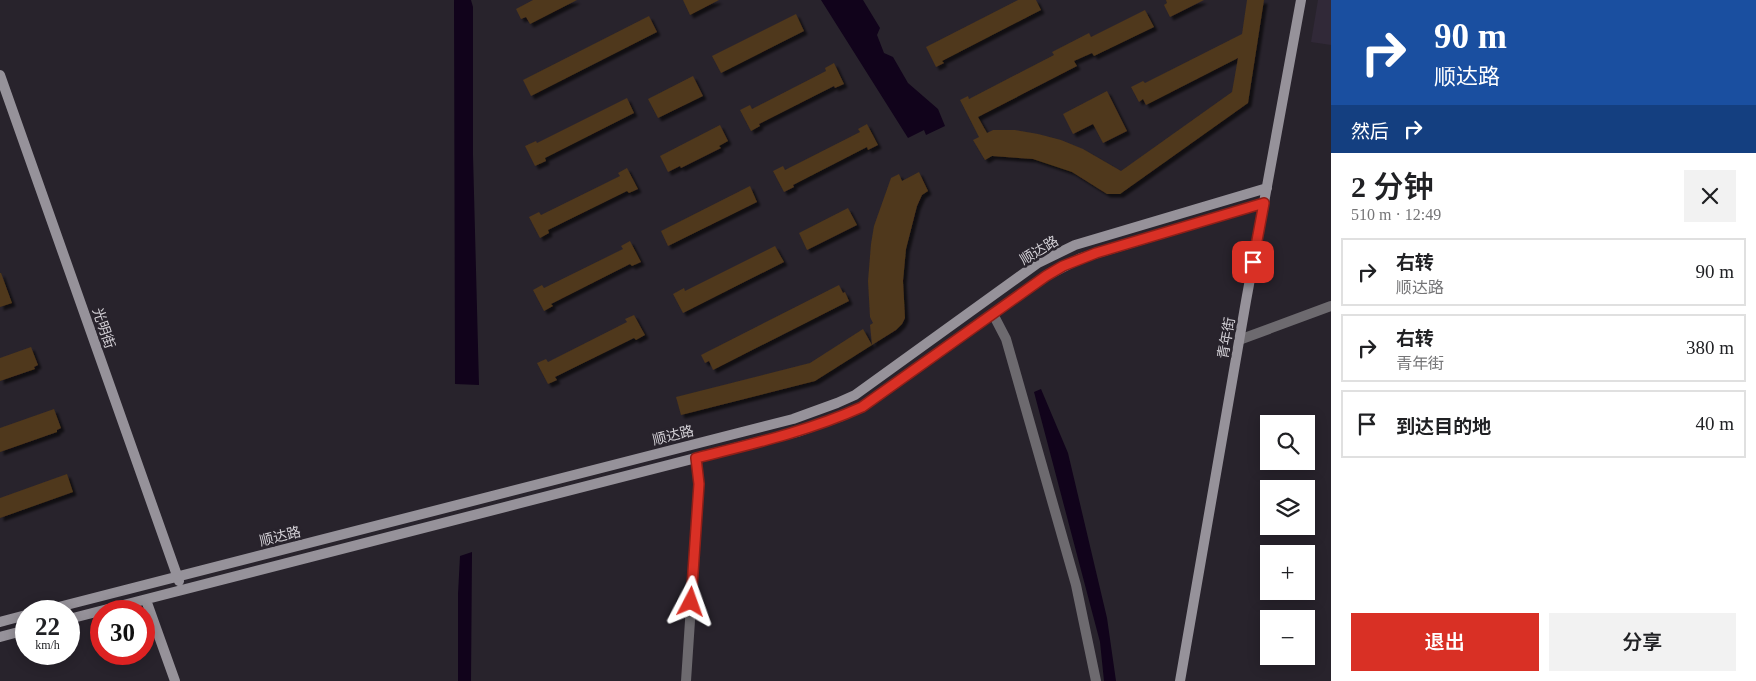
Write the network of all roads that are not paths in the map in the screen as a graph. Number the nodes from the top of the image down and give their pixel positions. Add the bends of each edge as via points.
1 (1301, 0) edge
2 (0, 75) edge
3 (1267, 188) junction
4 (1264, 203) junction
5 (1331, 306) edge
6 (993, 314) junction
7 (1239, 340) junction
8 (696, 458) junction
9 (177, 577) junction
10 (182, 590) junction
11 (146, 600) edge
12 (80, 602) edge
13 (15, 619) edge
14 (0, 622) edge
15 (155, 624) edge
16 (15, 633) edge
17 (0, 637) edge
18 (176, 681) edge
19 (686, 681) edge
20 (1096, 681) edge
21 (1180, 681) edge

1 - 3 main road, 青年街
2 - 9 main road, 光明街
3 - 4 main road, 青年街
3 - 9 main road, 顺达路 via 1092,239 1056,254 1038,263 872,384 837,403 784,421
4 - 6 main road, 顺达路 via 1080,258 1046,276
4 - 7 main road, 青年街
5 - 7 street
6 - 8 main road, 顺达路 via 862,407 797,432
6 - 20 street via 1006,339 1076,585
7 - 21 main road, 青年街
8 - 10 main road, 顺达路
8 - 19 street via 699,484
9 - 10 main road, 光明街
9 - 12 main road, 顺达路
10 - 11 main road, 顺达路
13 - 14 main road
15 - 18 main road
16 - 17 main road

